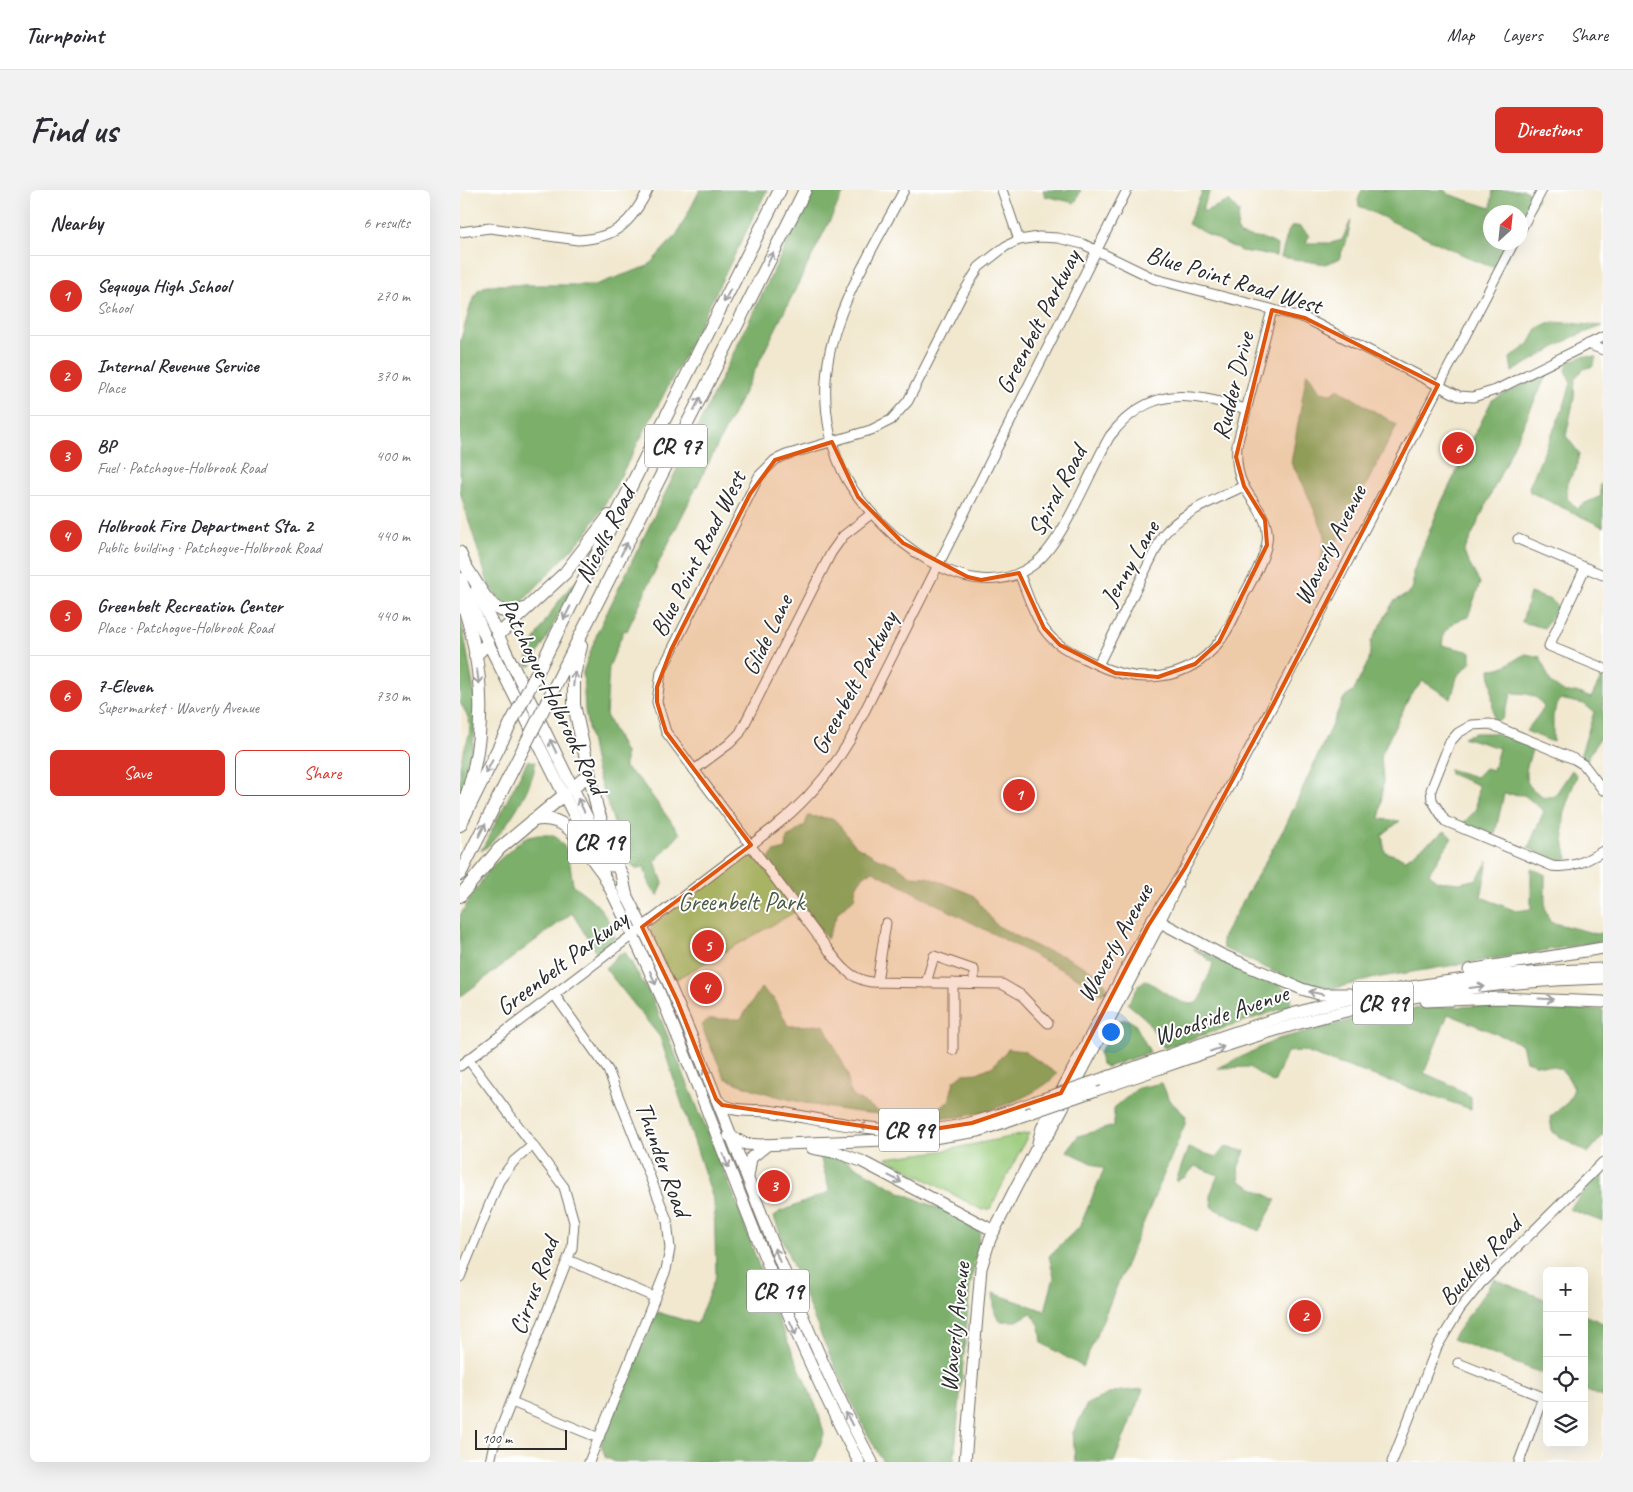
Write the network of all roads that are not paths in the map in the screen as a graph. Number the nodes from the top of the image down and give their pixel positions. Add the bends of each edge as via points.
1 (648, 190) edge
2 (780, 190) edge
3 (805, 190) edge
4 (904, 190) edge
5 (1002, 190) edge
6 (1127, 190) edge
7 (1541, 190) edge
8 (1528, 215) edge
9 (460, 232) edge
10 (1018, 240) junction
11 (1096, 250) junction
12 (1510, 250) edge
13 (1272, 310) junction
14 (1603, 336) edge
15 (1588, 344) junction
16 (1603, 350) edge
17 (1438, 385) junction
18 (1246, 409) junction
19 (832, 442) junction
20 (647, 454) junction
21 (1244, 486) junction
22 (870, 514) junction
23 (1518, 539) dead end
24 (460, 552) edge
25 (938, 564) junction
26 (1585, 568) junction
27 (463, 573) edge
28 (1019, 573) junction
29 (1603, 575) edge
30 (610, 577) junction
31 (460, 595) edge
32 (531, 606) junction
33 (493, 639) junction
34 (475, 656) junction
35 (1098, 665) junction
36 (1603, 668) edge
37 (694, 770) junction
38 (589, 774) junction
39 (1603, 790) edge
40 (568, 792) junction
41 (460, 812) edge
42 (533, 820) junction
43 (460, 825) edge
44 (751, 844) junction
45 (1603, 851) edge
46 (603, 873) junction
47 (460, 874) edge
48 (626, 895) junction
49 (460, 896) edge
50 (1156, 920) junction
51 (886, 923) dead end
52 (642, 927) junction
53 (632, 934) junction
54 (1603, 948) edge
55 (1603, 969) edge
56 (1603, 978) edge
57 (877, 982) junction
58 (974, 982) junction
59 (926, 983) junction
60 (953, 983) junction
61 (1415, 986) junction
62 (1382, 992) junction
63 (554, 994) junction
64 (1603, 1002) edge
65 (1374, 1005) junction
66 (1048, 1023) dead end
67 (953, 1050) dead end
68 (468, 1059) junction
69 (1169, 1061) junction
70 (460, 1066) edge
71 (1156, 1066) junction
72 (716, 1099) junction
73 (708, 1116) junction
74 (731, 1137) junction
75 (783, 1144) junction
76 (532, 1145) junction
77 (767, 1145) junction
78 (1603, 1162) edge
79 (748, 1181) junction
80 (994, 1231) junction
81 (568, 1260) junction
82 (460, 1277) edge
83 (654, 1297) junction
84 (1458, 1363) dead end
85 (512, 1402) junction
86 (599, 1438) junction
87 (490, 1462) edge
88 (590, 1462) edge
89 (859, 1462) edge
90 (872, 1462) edge
91 (965, 1462) edge
92 (1392, 1462) edge
93 (1519, 1462) edge

1 - 9 street via 630,220 618,230 592,239 490,228
2 -> 20 highway, Nicolls Road / CR 97
30 -> 3 highway, Nicolls Road / CR 97
4 - 19 street, Spiral Road via 834,333 825,382
5 - 10 street
6 - 11 street, Greenbelt Parkway
7 - 8 street
10 - 11 street, Blue Point Road West via 1058,238
10 - 19 street, Blue Point Road West via 990,257 971,278 900,412 871,430
11 - 13 street, Blue Point Road West via 1155,279
11 - 25 street, Greenbelt Parkway
12 - 17 street, Waverly Avenue
13 - 17 street, Blue Point Road West via 1305,318
13 - 18 street, Rudder Drive
14 - 15 street
15 - 16 street
15 - 17 street, Blue Point Road West via 1496,390 1472,397 1459,396
17 - 50 street, Waverly Avenue via 1285,683
18 - 21 street, Rudder Drive via 1236,457
18 - 28 street, Spiral Road via 1194,395 1159,399 1135,411 1110,436 1054,544 1033,565
19 - 22 street, Spiral Road via 846,478
19 - 37 street, Blue Point Road West via 786,454 759,476 661,672 657,702 661,718 666,732
20 - 32 highway via 590,543 556,584
20 -> 43 highway, Nicolls Road / CR 97, bridge
21 - 35 street, Jenny Lane via 1181,518 1163,535
21 - 35 street, Rudder Drive via 1260,509 1267,545 1219,642 1195,664 1180,672 1158,677 1130,677
22 - 25 street, Spiral Road via 903,543
22 - 37 street, Glide Lane via 843,536 830,553 740,733
23 - 26 street
24 - 27 main road, Patchogue-Holbrook Road / CR 19
25 - 28 street, Spiral Road via 981,580
25 - 44 street, Greenbelt Parkway via 838,760 803,802
26 - 29 street
26 - 36 street via 1549,646
27 - 32 highway via 494,607 512,613
27 - 33 main road, Patchogue-Holbrook Road / CR 19
28 - 35 street, Rudder Drive via 1035,613 1051,637
38 -> 30 highway via 574,705 573,685 581,647
47 -> 30 highway, Nicolls Road / CR 97, bridge
31 - 34 highway
32 - 33 highway
33 - 34 highway
33 - 40 main road, Patchogue-Holbrook Road / CR 19
34 -> 41 highway via 481,701 480,739 473,775
37 - 44 street, Blue Point Road West
38 - 40 highway
38 - 48 highway
39 - 45 street via 1584,766 1574,759 1490,724 1481,724 1466,728 1450,742 1431,790 1436,809 1445,821 1552,866 1578,865
40 - 42 highway
40 - 46 main road, Patchogue-Holbrook Road / CR 19
48 -> 40 main road, Patchogue-Holbrook Road / CR 19
42 - 46 highway via 551,819 568,826
42 - 49 highway via 499,849
44 - 52 street, Greenbelt Parkway
44 - 57 street, Blue Point Road West via 841,966 858,979
46 - 53 main road, Patchogue-Holbrook Road / CR 19
48 - 52 main road, Patchogue-Holbrook Road / CR 19
62 -> 50 main road via 1308,992 1237,962
50 - 80 main road, Waverly Avenue via 1050,1132 1036,1149
51 - 57 street
52 - 53 street, Greenbelt Parkway
72 -> 52 main road, Patchogue-Holbrook Road / CR 19 via 677,1000
53 - 63 street, Greenbelt Parkway
53 -> 73 main road, Patchogue-Holbrook Road / CR 19 via 666,1008
54 - 61 main road via 1446,974
55 - 61 main road, Woodside Avenue / CR 99 via 1516,972
65 -> 56 main road, Woodside Avenue / CR 99 via 1475,988
57 - 59 street, Blue Point Road West
58 - 59 street via 974,970 934,956
58 - 60 street, Blue Point Road West
58 - 66 street, Blue Point Road West via 1002,984 1012,989
59 - 60 street, Blue Point Road West
60 - 67 street
61 - 62 main road, Woodside Avenue / CR 99
62 - 69 main road, Woodside Avenue / CR 99 via 1271,1020
63 - 68 street, Greenbelt Parkway
63 - 83 street, Thunder Road via 608,1070 667,1220 670,1236 668,1260
65 -> 64 main road via 1498,998
69 -> 65 main road, Woodside Avenue / CR 99
68 - 70 street, Greenbelt Parkway
68 - 76 street, Cirrus Road
69 - 71 main road, Woodside Avenue / CR 99
71 -> 72 main road, Woodside Avenue / CR 99, bridge via 1099,1080 972,1123 928,1130 905,1131 761,1110 734,1110
71 - 75 main road, Woodside Avenue / CR 99, bridge via 1093,1092 978,1131 940,1137
72 - 74 main road, Patchogue-Holbrook Road / CR 19
73 - 74 main road, CR 99
73 -> 89 main road, Patchogue-Holbrook Road / CR 19 via 790,1322
74 - 77 main road, Woodside Avenue / CR 99 via 746,1144
74 - 79 main road, Patchogue-Holbrook Road / CR 19
75 - 77 main road, Woodside Avenue / CR 99
75 -> 80 main road via 828,1151 861,1161
76 - 81 street, Cirrus Road via 570,1200 574,1235
76 - 82 street via 499,1181
77 - 79 main road via 751,1158
78 - 92 street, Buckley Road via 1467,1300 1437,1347
90 -> 79 main road, Patchogue-Holbrook Road / CR 19 via 821,1361
80 - 91 main road, Waverly Avenue via 979,1279
81 - 83 street
81 - 85 street, Cirrus Road
83 - 86 street, Thunder Road
84 - 93 street via 1543,1398
85 - 86 street
85 - 87 street, Cirrus Road
86 - 88 street, Thunder Road

